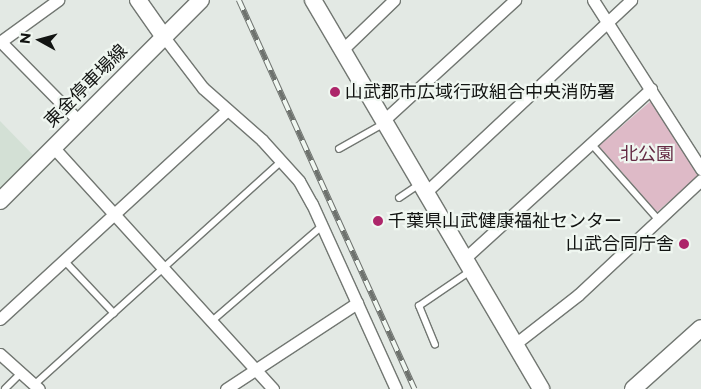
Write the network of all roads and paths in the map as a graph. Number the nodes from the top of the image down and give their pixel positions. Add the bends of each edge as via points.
1 (58, 0) edge
2 (138, 0) edge
3 (201, 0) edge
4 (313, 0) edge
5 (394, 0) edge
6 (516, 0) edge
7 (593, 0) edge
8 (631, 0) edge
9 (607, 22) junction
10 (164, 37) junction
11 (1, 42) edge
12 (342, 50) junction
13 (651, 89) junction
14 (227, 110) junction
15 (79, 121) junction
16 (385, 121) junction
17 (591, 144) junction
18 (53, 147) junction
19 (339, 149) dead end
20 (282, 161) junction
21 (701, 169) edge
22 (701, 180) edge
23 (423, 188) junction
24 (399, 198) dead end
25 (0, 201) edge
26 (114, 215) junction
27 (658, 219) junction
28 (322, 226) junction
29 (64, 260) junction
30 (468, 265) junction
31 (163, 268) junction
32 (357, 303) junction
33 (114, 313) junction
34 (0, 319) edge
35 (212, 321) junction
36 (701, 328) edge
37 (515, 344) junction
38 (435, 345) dead end
39 (0, 354) edge
40 (256, 369) junction
41 (22, 373) junction
42 (37, 387) edge
43 (5, 389) edge
44 (226, 389) edge
45 (273, 389) edge
46 (396, 389) edge
47 (541, 389) edge
48 (632, 389) edge

1 - 11 street
2 - 10 street
3 - 10 street, 東金停車場線
4 - 12 street
5 - 12 street
6 - 16 street
7 - 9 street
8 - 9 street
9 - 13 street
9 - 23 street
10 - 14 street via 203,88
10 - 15 street, 東金停車場線
11 - 15 street
12 - 16 street
13 - 17 street
13 - 21 street
14 - 20 street
14 - 26 street
15 - 18 street, 東金停車場線
16 - 19 lane
16 - 23 street
17 - 27 lane
17 - 30 street
18 - 25 street, 東金停車場線
18 - 26 street
20 - 28 street via 303,189
20 - 31 lane
22 - 27 street
23 - 24 lane
23 - 30 street
26 - 29 street
26 - 31 street
27 - 37 street via 578,295
28 - 32 street
28 - 35 lane
29 - 33 lane
29 - 34 street
30 - 37 street
30 - 38 lane via 419,306
31 - 33 lane
31 - 35 street
32 - 40 street
32 - 46 street
33 - 42 lane
35 - 40 street
36 - 48 street
37 - 47 street
39 - 41 street
40 - 44 street
40 - 45 street
41 - 42 street
41 - 43 lane

